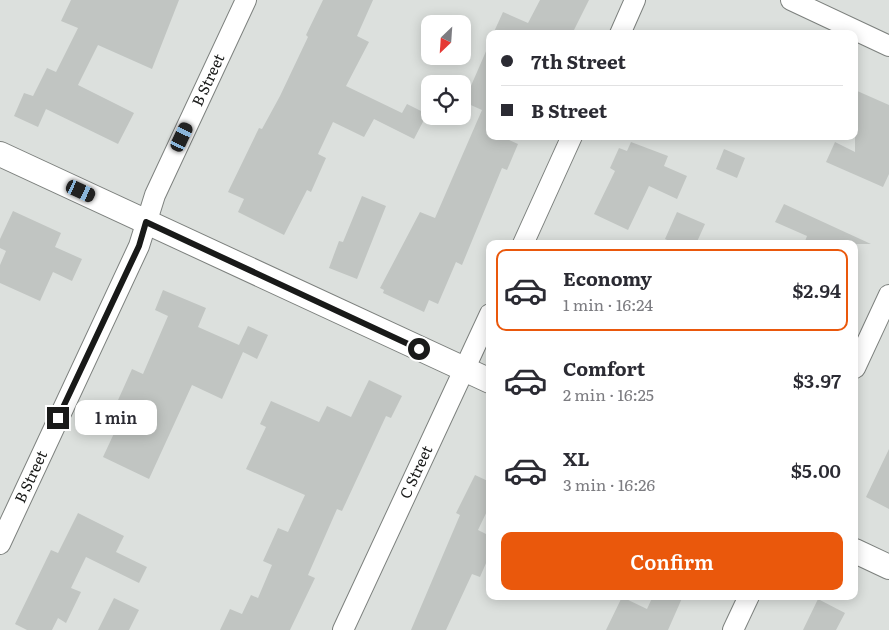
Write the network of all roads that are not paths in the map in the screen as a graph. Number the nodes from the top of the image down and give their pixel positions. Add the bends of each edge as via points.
1 (246, 0) edge
2 (635, 0) edge
3 (790, 0) edge
4 (622, 30) edge
5 (855, 30) edge
6 (858, 32) edge
7 (889, 46) edge
8 (570, 140) edge
9 (0, 154) edge
10 (146, 222) junction
11 (525, 240) edge
12 (889, 295) edge
13 (486, 323) edge
14 (858, 362) edge
15 (464, 370) junction
16 (486, 380) edge
17 (0, 544) edge
18 (858, 552) edge
19 (889, 567) edge
20 (747, 600) edge
21 (343, 630) edge
22 (733, 630) edge

1 - 10 street, B Street via 155,195
2 - 4 street
3 - 5 street
6 - 7 street
8 - 11 street
9 - 10 street
10 - 15 street
10 - 17 street, B Street via 139,246
12 - 14 street
13 - 15 street, C Street
15 - 16 street
15 - 21 street, C Street
18 - 19 street
20 - 22 street

